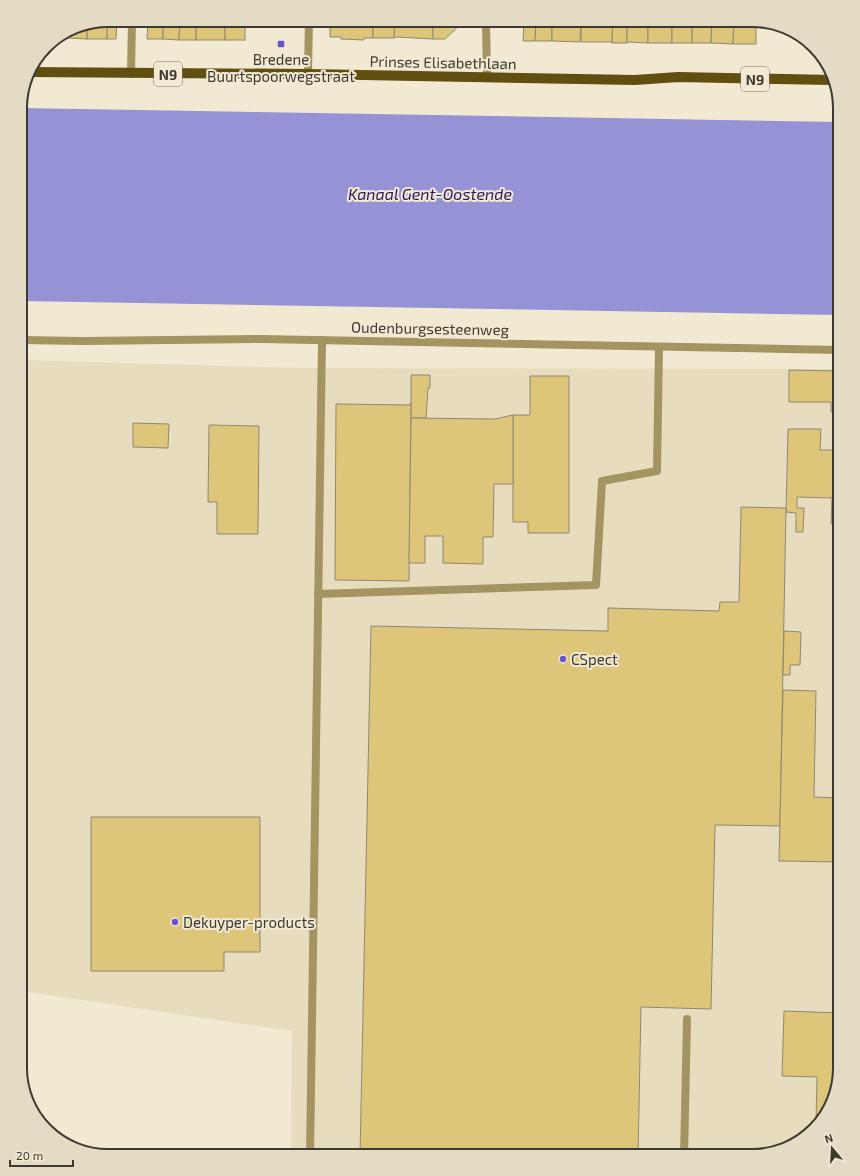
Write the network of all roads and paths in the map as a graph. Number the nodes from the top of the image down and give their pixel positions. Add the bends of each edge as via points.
1 (132, 27) edge
2 (309, 27) edge
3 (486, 27) edge
4 (35, 72) edge
5 (131, 74) junction
6 (308, 74) junction
7 (487, 78) junction
8 (828, 80) edge
9 (27, 340) edge
10 (322, 340) junction
11 (659, 347) junction
12 (833, 350) edge
13 (318, 594) junction
14 (687, 1019) dead end
15 (310, 1149) edge
16 (684, 1149) edge

1 - 5 street
2 - 6 street
3 - 7 street
4 - 5 main road, Prinses Elisabethlaan / N9
5 - 6 main road, Prinses Elisabethlaan / N9
6 - 7 main road, Prinses Elisabethlaan / N9
7 - 8 main road, Prinses Elisabethlaan / N9 via 635,80 678,77
9 - 10 street, Oudenburgsesteenweg
10 - 11 street, Oudenburgsesteenweg
10 - 13 street
11 - 12 street, Oudenburgsesteenweg
11 - 13 street via 657,471 602,481 596,585
13 - 15 street
14 - 16 street

